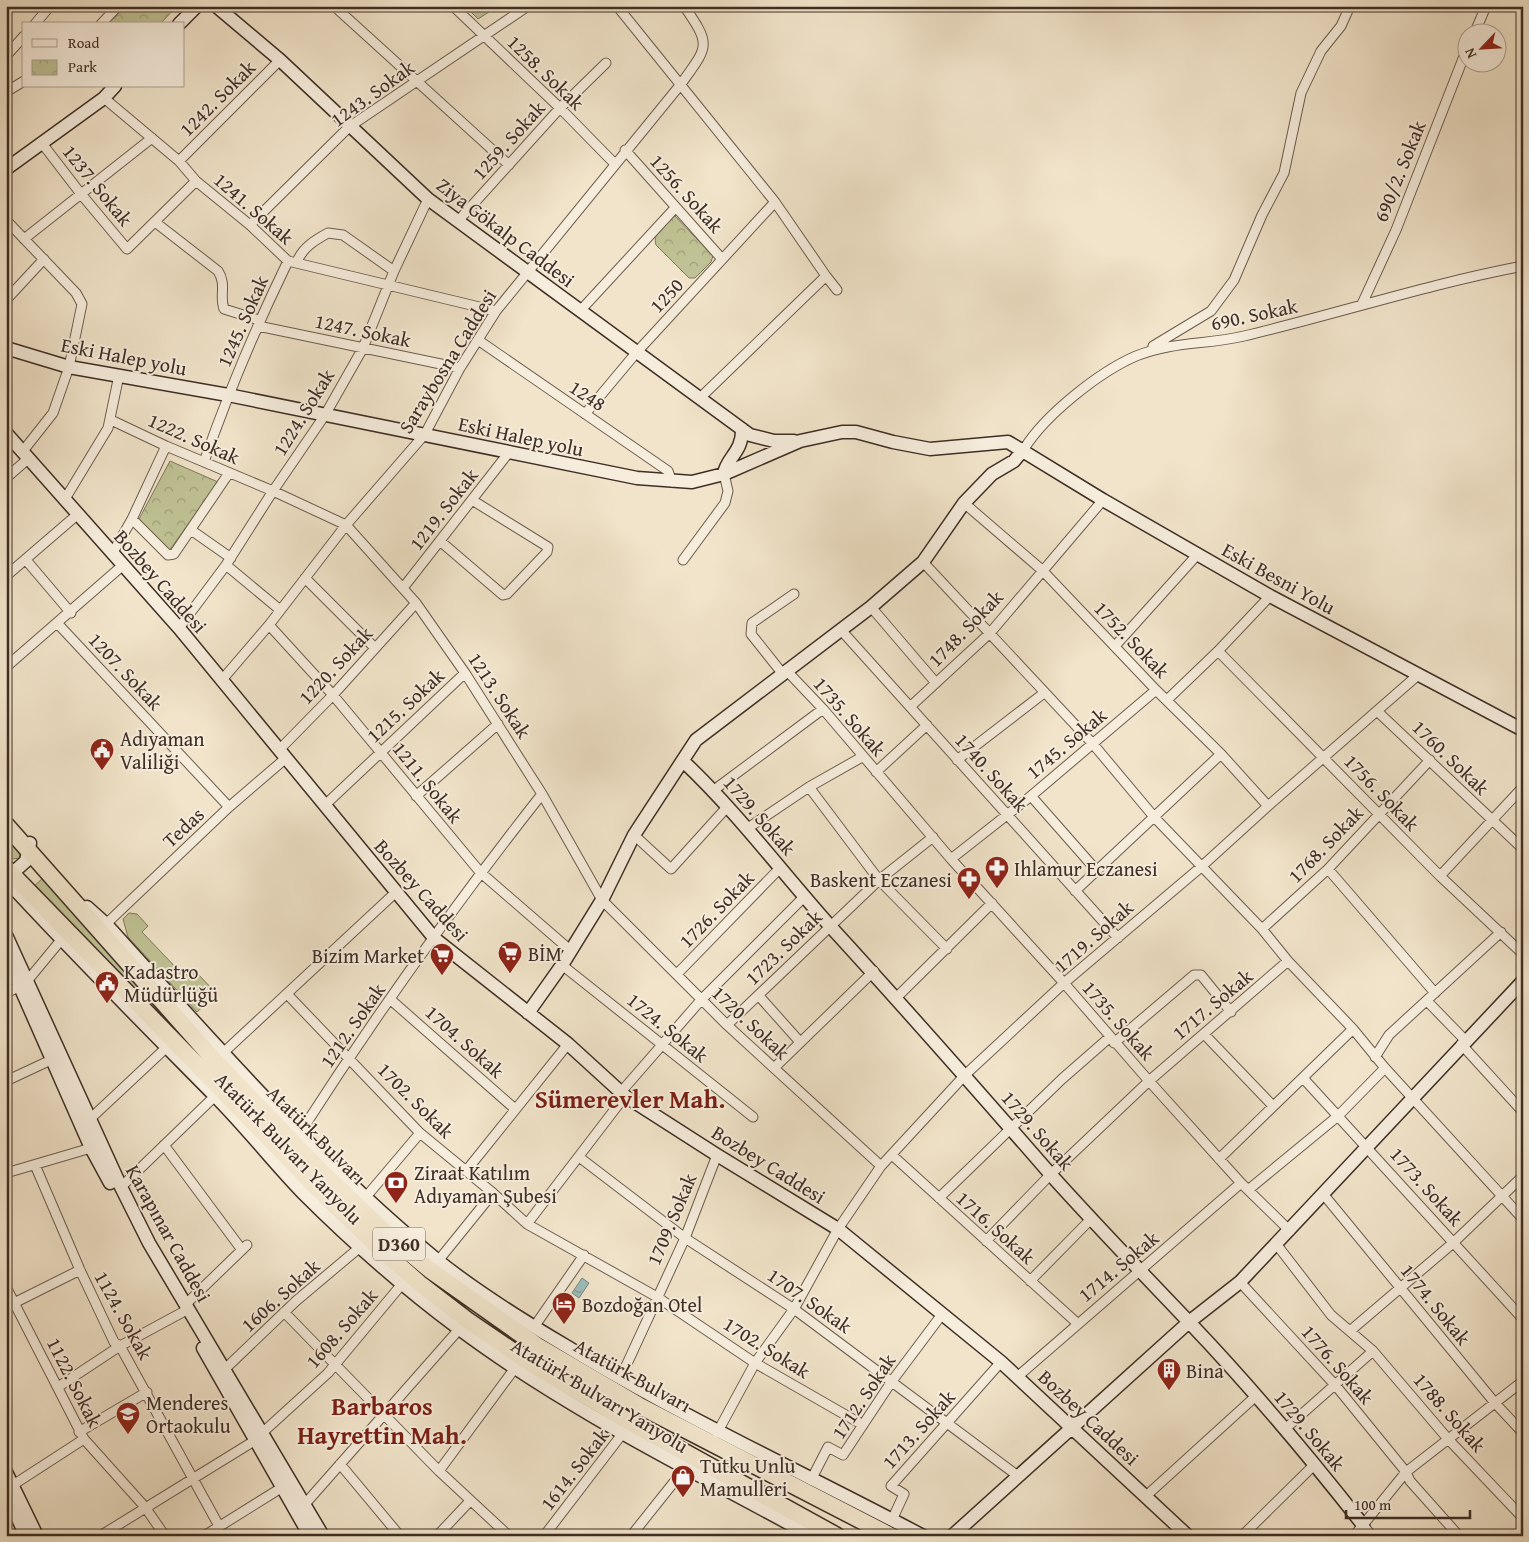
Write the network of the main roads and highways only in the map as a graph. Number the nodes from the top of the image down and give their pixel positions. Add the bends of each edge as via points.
1 (6, 825) edge
2 (8, 875) edge
3 (892, 1528) edge
4 (837, 1536) edge

1 - 3 highway, Atatürk Bulvarı / D360 via 30,846 215,1061 319,1169 430,1270 539,1347 638,1405
2 - 4 highway, Atatürk Bulvarı / D360 via 309,1180 463,1325 530,1363 627,1428

